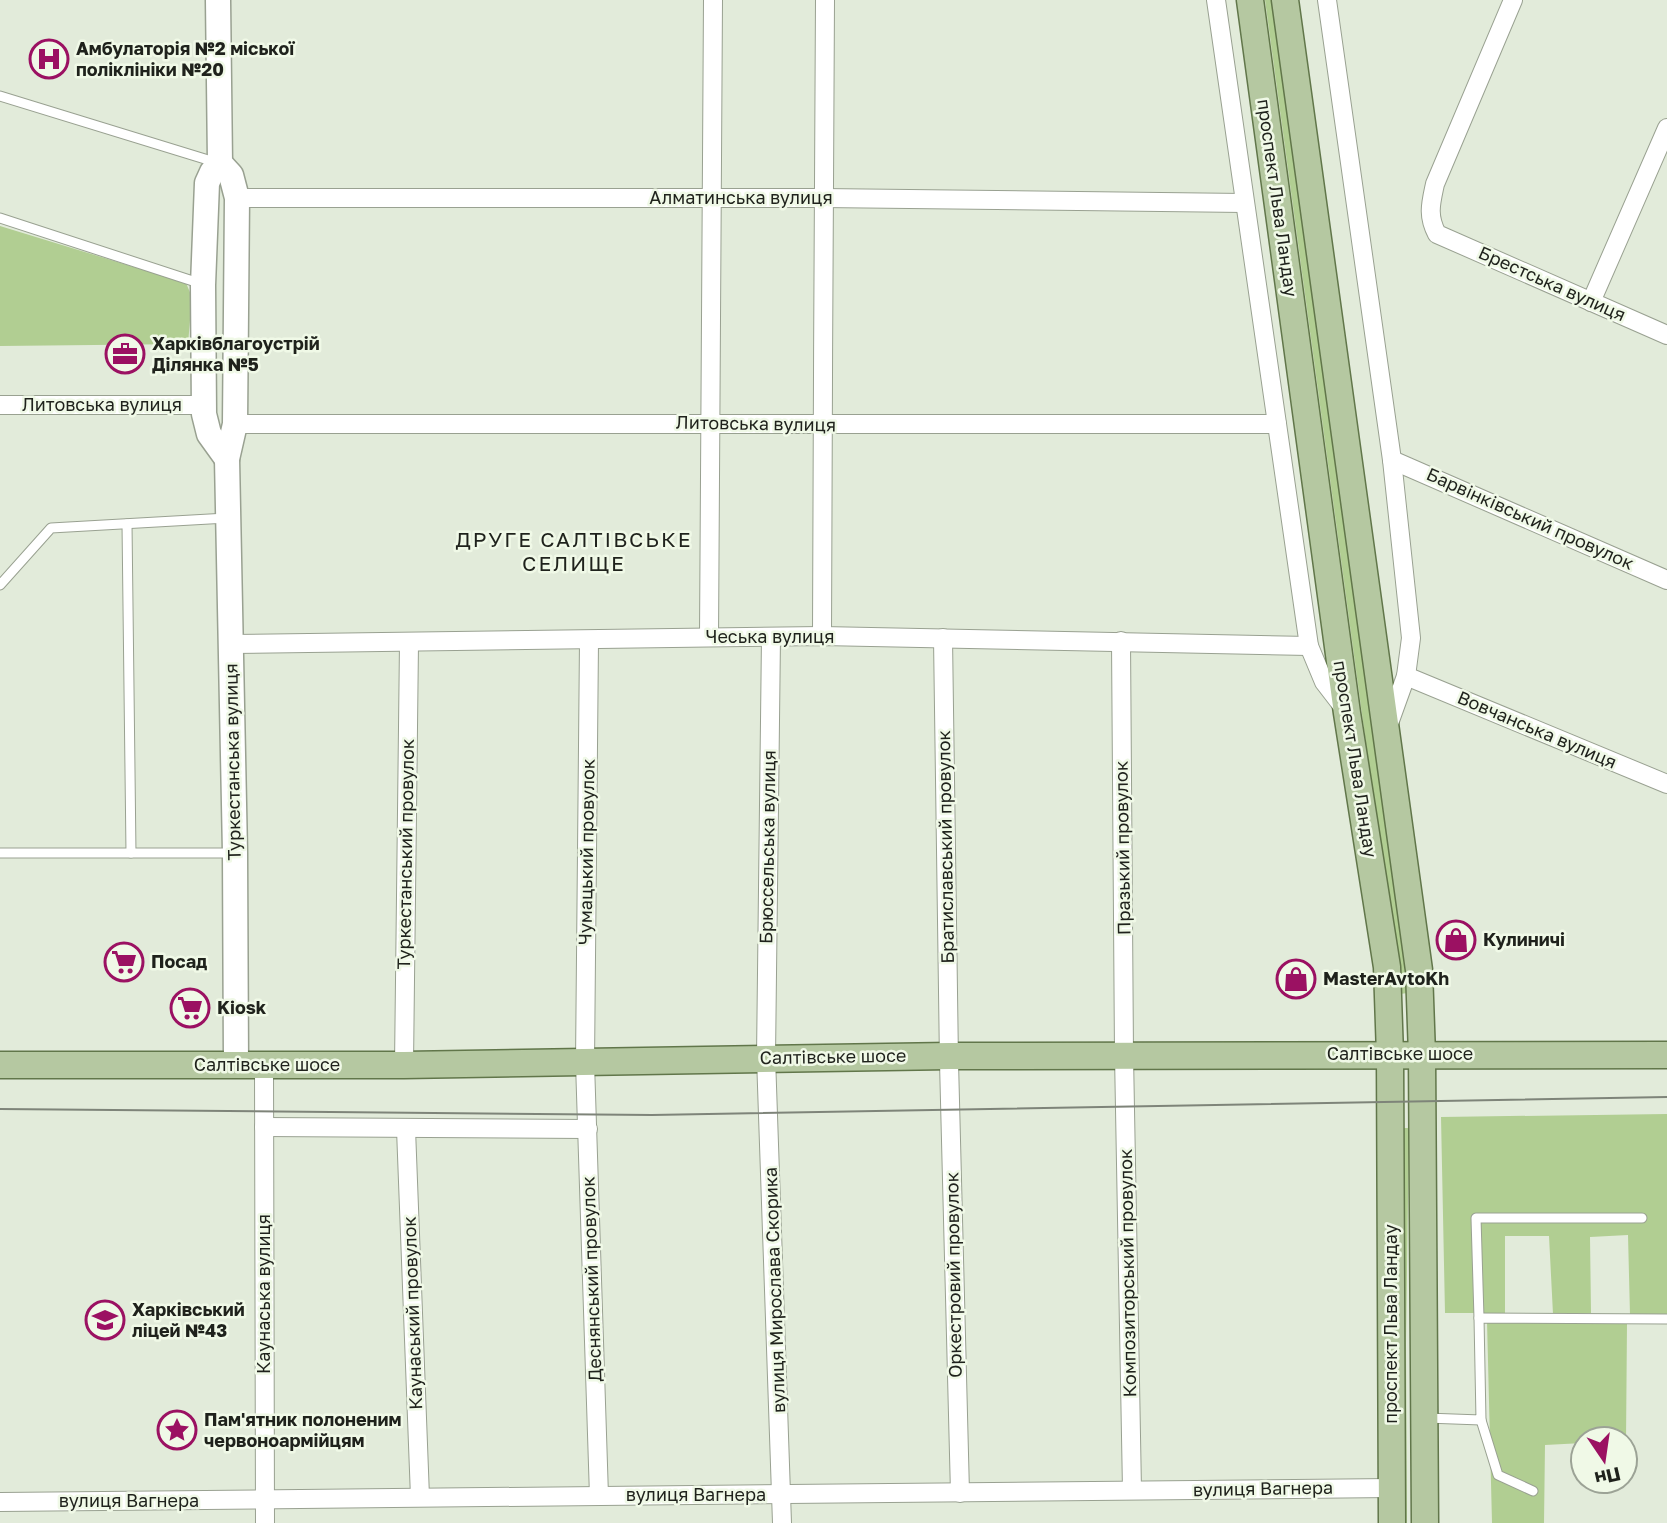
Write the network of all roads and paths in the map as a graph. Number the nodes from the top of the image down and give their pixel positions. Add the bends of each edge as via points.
1 (218, 0) edge
2 (713, 0) edge
3 (825, 0) edge
4 (1216, 0) edge
5 (1250, 0) edge
6 (1285, 0) edge
7 (1326, 0) edge
8 (1513, 0) edge
9 (0, 96) edge
10 (1667, 128) edge
11 (219, 163) junction
12 (237, 198) junction
13 (712, 198) junction
14 (822, 198) junction
15 (1244, 204) junction
16 (0, 218) edge
17 (203, 285) junction
18 (1591, 302) junction
19 (1667, 335) edge
20 (0, 405) edge
21 (204, 405) junction
22 (235, 424) junction
23 (710, 424) junction
24 (1277, 424) junction
25 (824, 425) junction
26 (227, 459) junction
27 (1392, 460) junction
28 (229, 518) junction
29 (128, 524) junction
30 (1667, 580) edge
31 (0, 585) edge
32 (822, 636) junction
33 (709, 637) junction
34 (771, 637) junction
35 (943, 638) junction
36 (1121, 640) junction
37 (589, 641) junction
38 (409, 643) junction
39 (231, 644) junction
40 (1309, 646) junction
41 (1406, 676) junction
42 (1347, 713) junction
43 (1387, 729) junction
44 (1667, 784) edge
45 (0, 853) edge
46 (131, 853) junction
47 (235, 853) junction
48 (1124, 1055) junction
49 (1390, 1055) junction
50 (1422, 1055) junction
51 (1667, 1055) edge
52 (948, 1056) junction
53 (766, 1057) junction
54 (586, 1063) junction
55 (0, 1065) edge
56 (236, 1065) junction
57 (264, 1065) junction
58 (404, 1065) junction
59 (264, 1127) junction
60 (407, 1129) junction
61 (587, 1129) junction
62 (1642, 1218) dead end
63 (1479, 1318) junction
64 (1667, 1319) edge
65 (1424, 1418) junction
66 (1480, 1420) junction
67 (1392, 1488) junction
68 (1132, 1490) junction
69 (1533, 1491) dead end
70 (960, 1493) junction
71 (782, 1494) junction
72 (599, 1496) junction
73 (419, 1497) junction
74 (264, 1500) junction
75 (0, 1502) edge
76 (265, 1523) edge
77 (782, 1523) edge
78 (1392, 1523) edge
79 (1425, 1523) edge

1 - 11 street, Туркестанська вулиця
2 - 13 street
3 - 14 street
4 - 15 street
5 - 42 main road, проспект Льва Ландау
6 - 43 main road, проспект Льва Ландау
7 - 27 street
8 - 18 street, Брестська вулиця via 1435,184 1429,211 1437,234
9 - 11 lane
10 - 18 street
11 - 12 street, Туркестанська вулиця via 231,175
11 - 17 street, Туркестанська вулиця via 207,183
12 - 13 street, Алматинська вулиця
12 - 22 street, Туркестанська вулиця
13 - 14 street, Алматинська вулиця
13 - 23 street
14 - 15 street, Алматинська вулиця
14 - 25 street
15 - 24 street
16 - 17 lane
17 - 21 street, Туркестанська вулиця
18 - 19 street, Брестська вулиця
20 - 21 street, Литовська вулиця
21 - 26 street, Туркестанська вулиця via 209,434
22 - 23 street, Литовська вулиця
22 - 26 street, Туркестанська вулиця
23 - 25 street, Литовська вулиця
23 - 33 street
24 - 25 street, Литовська вулиця
24 - 40 street
25 - 32 street
26 - 28 street, Туркестанська вулиця
27 - 30 street, Барвінківський провулок
27 - 41 street via 1411,638
28 - 29 lane
28 - 39 street, Туркестанська вулиця
29 - 31 lane via 51,528
29 - 46 lane
32 - 34 street, Чеська вулиця
32 - 35 street, Чеська вулиця
33 - 34 street, Чеська вулиця
33 - 37 street, Чеська вулиця
34 - 53 street, Брюссельська вулиця
35 - 36 street, Чеська вулиця
35 - 52 street, Братиславський провулок
36 - 40 street, Чеська вулиця
36 - 48 street, Празький провулок
37 - 38 street, Чеська вулиця
37 - 54 street, Чумацький провулок
38 - 39 street, Чеська вулиця
38 - 58 street, Туркестанський провулок
39 - 47 street, Туркестанська вулиця
40 - 42 street via 1324,682
41 - 43 street
41 - 44 street, Вовчанська вулиця
42 - 49 main road, проспект Льва Ландау via 1387,967
43 - 50 main road, проспект Льва Ландау via 1419,970
45 - 46 lane
46 - 47 lane
47 - 56 street, Туркестанська вулиця
48 - 49 main road, Салтівське шосе
48 - 52 main road, Салтівське шосе
48 - 68 street, Композиторський провулок
49 - 50 main road, Салтівське шосе
49 - 67 main road, проспект Льва Ландау
50 - 51 main road, Салтівське шосе
50 - 65 main road, проспект Льва Ландау
52 - 53 main road, Салтівське шосе
52 - 70 street, Оркестровий провулок
53 - 54 main road, Салтівське шосе
53 - 71 street, вулиця Мирослава Скорика
54 - 58 main road, Салтівське шосе
54 - 61 street, Деснянський провулок
55 - 56 main road, Салтівське шосе
56 - 57 main road, Салтівське шосе
57 - 58 main road, Салтівське шосе
57 - 59 street, Каунаська вулиця
59 - 60 street
59 - 74 street, Каунаська вулиця
60 - 61 street
60 - 73 street, Каунаський провулок
61 - 72 street, Деснянський провулок
62 - 63 lane via 1476,1218
63 - 64 lane
63 - 66 lane
65 - 66 lane
65 - 79 main road, проспект Льва Ландау
66 - 69 lane via 1498,1475
67 - 68 street, вулиця Вагнера
67 - 78 main road, проспект Льва Ландау
68 - 70 street, вулиця Вагнера
70 - 71 street, вулиця Вагнера
71 - 72 street, вулиця Вагнера
71 - 77 street, вулиця Мирослава Скорика
72 - 73 street, вулиця Вагнера
73 - 74 street, вулиця Вагнера
74 - 75 street, вулиця Вагнера
74 - 76 street, Каунаська вулиця

